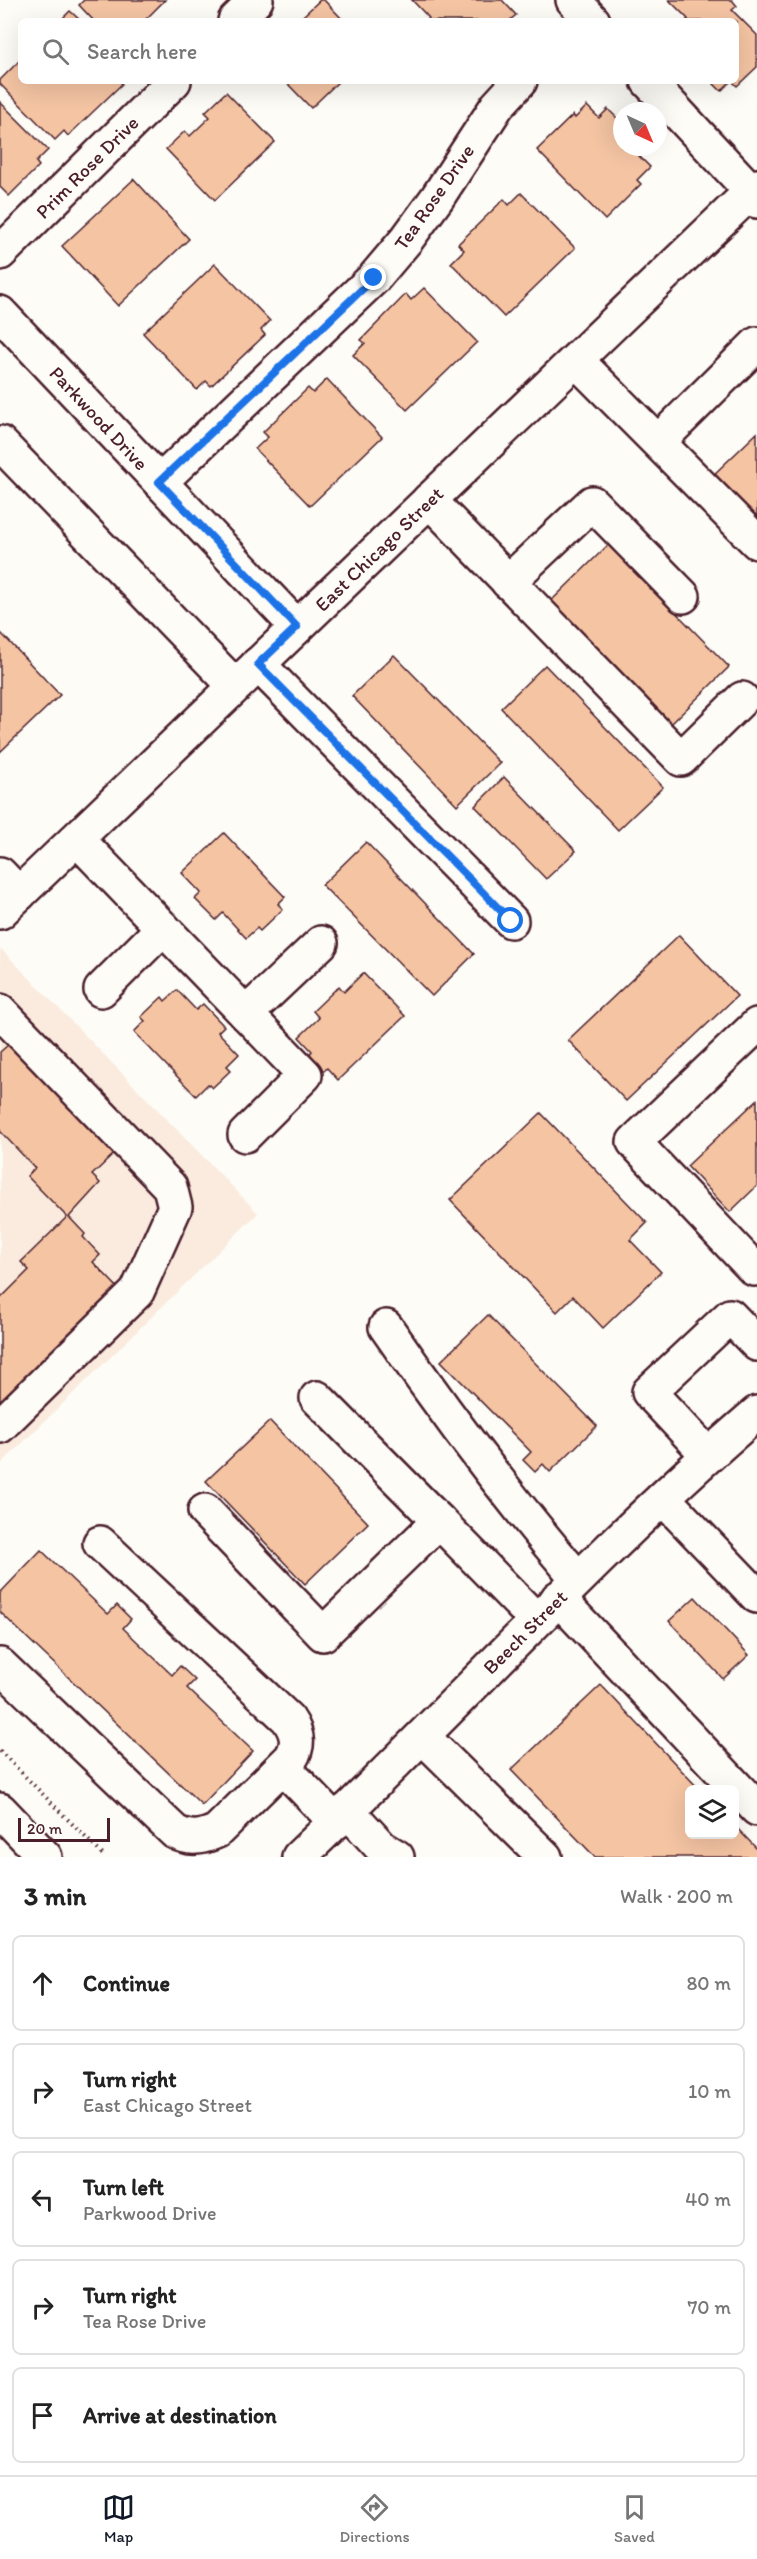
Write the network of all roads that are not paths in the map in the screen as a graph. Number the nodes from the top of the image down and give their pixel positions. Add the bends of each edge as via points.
1 (256, 0) edge
2 (238, 18) edge
3 (171, 84) edge
4 (517, 84) edge
5 (651, 84) edge
6 (755, 193) edge
7 (0, 253) edge
8 (0, 313) edge
9 (757, 344) edge
10 (576, 360) junction
11 (660, 441) junction
12 (0, 443) edge
13 (159, 482) junction
14 (429, 500) junction
15 (757, 542) edge
16 (508, 582) junction
17 (683, 596) dead end
18 (297, 627) junction
19 (247, 675) junction
20 (742, 699) dead end
21 (77, 838) junction
22 (6, 893) edge
23 (511, 921) dead end
24 (163, 928) junction
25 (321, 943) dead end
26 (101, 990) dead end
27 (0, 1011) edge
28 (246, 1014) junction
29 (757, 1025) edge
30 (245, 1136) dead end
31 (757, 1266) edge
32 (386, 1327) dead end
33 (757, 1344) edge
34 (317, 1398) dead end
35 (757, 1413) edge
36 (0, 1426) edge
37 (708, 1455) junction
38 (663, 1498) junction
39 (205, 1511) dead end
40 (439, 1521) junction
41 (100, 1543) dead end
42 (757, 1596) edge
43 (557, 1599) junction
44 (0, 1665) edge
45 (423, 1737) junction
46 (283, 1767) junction
47 (757, 1809) edge
48 (0, 1810) edge
49 (342, 1816) junction
50 (384, 1854) edge
51 (45, 1857) edge
52 (299, 1857) edge
53 (545, 1857) edge

1 - 2 street
3 - 7 street, Prim Rose Drive
4 - 13 street, Tea Rose Drive via 497,106 413,231 374,278
5 - 6 street
6 - 10 street, East Chicago Street
8 - 13 street, Parkwood Drive
9 - 11 street
10 - 11 street
10 - 14 street, East Chicago Street
11 - 15 street
12 - 19 street
13 - 18 street, Parkwood Drive
14 - 16 street
14 - 18 street, East Chicago Street
16 - 17 street via 592,502
16 - 20 street via 681,759
18 - 19 street, East Chicago Street
19 - 21 street, East Chicago Street
19 - 23 street
21 - 22 street, East Chicago Street
21 - 24 street
24 - 26 street
24 - 28 street
25 - 28 street
27 - 36 street via 170,1187 175,1207 137,1292
28 - 30 street via 305,1075
29 - 31 street via 634,1142 754,1269
32 - 43 street via 493,1477
33 - 37 street via 730,1316 649,1392
34 - 40 street
35 - 37 street, Beech Street
37 - 38 street, Beech Street
38 - 42 street
38 - 43 street, Beech Street
39 - 40 street via 323,1634
40 - 43 street
41 - 46 street via 288,1719 297,1743 296,1751
43 - 45 street, Beech Street
43 - 47 street
44 - 46 street via 184,1836 207,1836 217,1830
45 - 49 street, Beech Street
45 - 53 street
46 - 49 street
48 - 51 street
49 - 50 street
49 - 52 street, Beech Street

